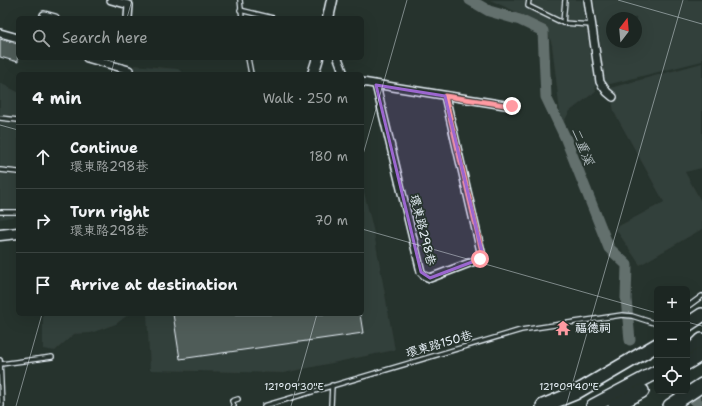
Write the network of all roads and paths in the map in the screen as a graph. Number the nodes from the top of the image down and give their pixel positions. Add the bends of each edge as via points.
1 (111, 0) edge
2 (240, 0) edge
3 (332, 0) edge
4 (529, 0) edge
5 (565, 0) edge
6 (588, 0) edge
7 (240, 10) junction
8 (44, 15) dead end
9 (47, 16) edge
10 (128, 16) edge
11 (242, 16) edge
12 (265, 16) edge
13 (328, 16) edge
14 (563, 23) junction
15 (592, 25) junction
16 (0, 33) edge
17 (16, 37) edge
18 (94, 60) edge
19 (248, 60) edge
20 (317, 60) edge
21 (339, 60) edge
22 (128, 70) dead end
23 (251, 72) edge
24 (314, 72) edge
25 (343, 72) edge
26 (364, 82) edge
27 (376, 85) junction
28 (445, 96) junction
29 (614, 97) dead end
30 (512, 106) dead end
31 (0, 118) edge
32 (16, 120) edge
33 (0, 170) edge
34 (16, 172) edge
35 (0, 212) edge
36 (16, 212) edge
37 (16, 233) edge
38 (0, 235) edge
39 (702, 296) edge
40 (690, 305) edge
41 (702, 315) edge
42 (654, 323) edge
43 (690, 323) edge
44 (702, 340) edge
45 (702, 344) edge
46 (654, 347) edge
47 (702, 354) edge
48 (690, 355) edge
49 (690, 355) edge
50 (52, 357) dead end
51 (690, 357) edge
52 (0, 362) edge
53 (654, 374) edge
54 (654, 384) edge
55 (332, 385) junction
56 (702, 385) edge
57 (238, 399) dead end
58 (2, 406) edge
59 (234, 406) edge
60 (264, 406) edge
61 (331, 406) edge
62 (543, 406) edge
63 (593, 406) edge
64 (615, 406) edge
65 (670, 406) edge

1 - 10 street via 129,5
2 - 7 lane
3 - 13 street
4 - 14 lane via 528,6
5 - 14 lane
6 - 15 street
7 - 11 lane
7 - 12 lane
8 - 9 street
14 - 15 lane
15 - 29 street via 600,82
16 - 17 street
18 - 22 street
19 - 23 lane
20 - 24 street
21 - 25 street
26 - 27 street
27 - 28 street
27 - 28 street, 環東路298巷 via 421,272 430,278 482,256
28 - 30 street
31 - 32 lane
33 - 34 lane
35 - 36 lane
37 - 38 street
39 - 40 lane
41 - 43 highway
42 - 55 lane, 環東路150巷 via 622,315 521,330
44 - 48 highway
45 - 49 highway
46 - 62 highway via 575,393
47 - 51 highway
50 - 52 lane
52 - 58 lane
53 - 63 highway
54 - 64 highway
55 - 60 lane, 環東路150巷
55 - 61 lane
56 - 65 highway
57 - 59 lane via 232,401

